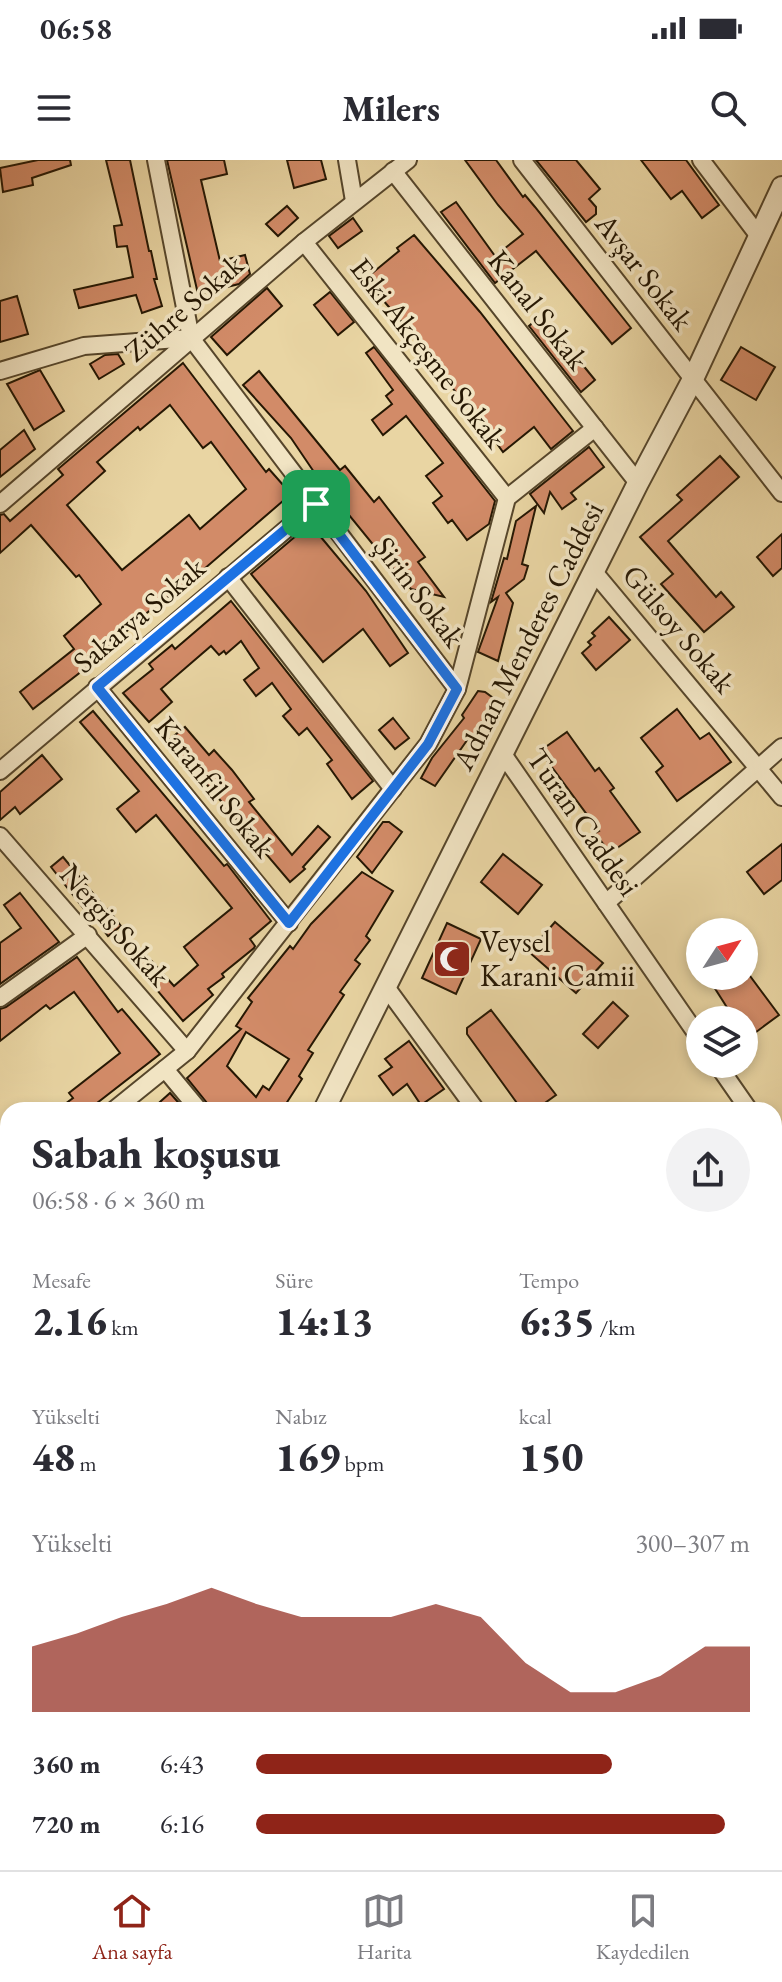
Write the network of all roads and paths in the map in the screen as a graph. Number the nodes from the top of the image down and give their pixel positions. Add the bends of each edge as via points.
1 (156, 160) edge
2 (347, 160) edge
3 (408, 160) edge
4 (522, 160) edge
5 (701, 160) edge
6 (393, 171) junction
7 (782, 187) edge
8 (354, 201) junction
9 (758, 235) junction
10 (304, 242) junction
11 (191, 338) junction
12 (0, 371) edge
13 (692, 381) junction
14 (595, 428) junction
15 (638, 483) junction
16 (782, 493) edge
17 (507, 498) junction
18 (0, 504) edge
19 (316, 504) junction
20 (594, 572) junction
21 (228, 577) junction
22 (97, 687) junction
23 (457, 689) junction
24 (782, 747) edge
25 (503, 754) junction
26 (759, 768) junction
27 (0, 771) edge
28 (393, 789) junction
29 (782, 797) edge
30 (0, 836) edge
31 (606, 903) junction
32 (289, 923) junction
33 (88, 935) junction
34 (386, 987) junction
35 (0, 998) edge
36 (686, 1019) edge
37 (187, 1051) junction
38 (165, 1069) junction
39 (727, 1078) edge
40 (124, 1102) edge
41 (192, 1102) edge
42 (328, 1102) edge
43 (470, 1102) edge
44 (743, 1102) edge

1 - 11 street
2 - 8 street
3 - 6 street, Zühre Sokak
4 - 13 street, Avşar Sokak
5 - 9 street
6 - 8 street, Zühre Sokak
6 - 14 street, Kanal Sokak
7 - 9 street, Adnan Menderes Caddesi
8 - 10 street, Zühre Sokak
9 - 13 street, Adnan Menderes Caddesi
10 - 11 street, Zühre Sokak
10 - 17 street, Eski Akçeşme Sokak
11 - 12 street via 84,346
11 - 18 street, Zühre Sokak
11 - 19 street, Şirin Sokak
13 - 15 street, Adnan Menderes Caddesi
13 - 16 street, Avşar Sokak
14 - 15 street, Kanal Sokak
14 - 17 street
15 - 20 street, Adnan Menderes Caddesi
17 - 23 street
19 - 21 street, Sakarya Sokak
19 - 23 street, Şirin Sokak
20 - 25 street, Adnan Menderes Caddesi
20 - 26 street, Gülsoy Sokak
21 - 22 street, Sakarya Sokak
21 - 28 street
22 - 27 street, Sakarya Sokak
22 - 32 street, Karanfil Sokak
23 - 28 street via 428,744
24 - 26 street
25 - 31 street, Turan Caddesi
25 - 34 street, Adnan Menderes Caddesi
26 - 29 street, Gülsoy Sokak
26 - 31 street
28 - 32 street
30 - 33 street, Nergis Sokak
31 - 36 street, Turan Caddesi
32 - 37 street
33 - 35 street
33 - 37 street, Nergis Sokak
34 - 42 street, Adnan Menderes Caddesi
34 - 43 street
37 - 38 street
38 - 40 street
38 - 41 street
39 - 44 street

